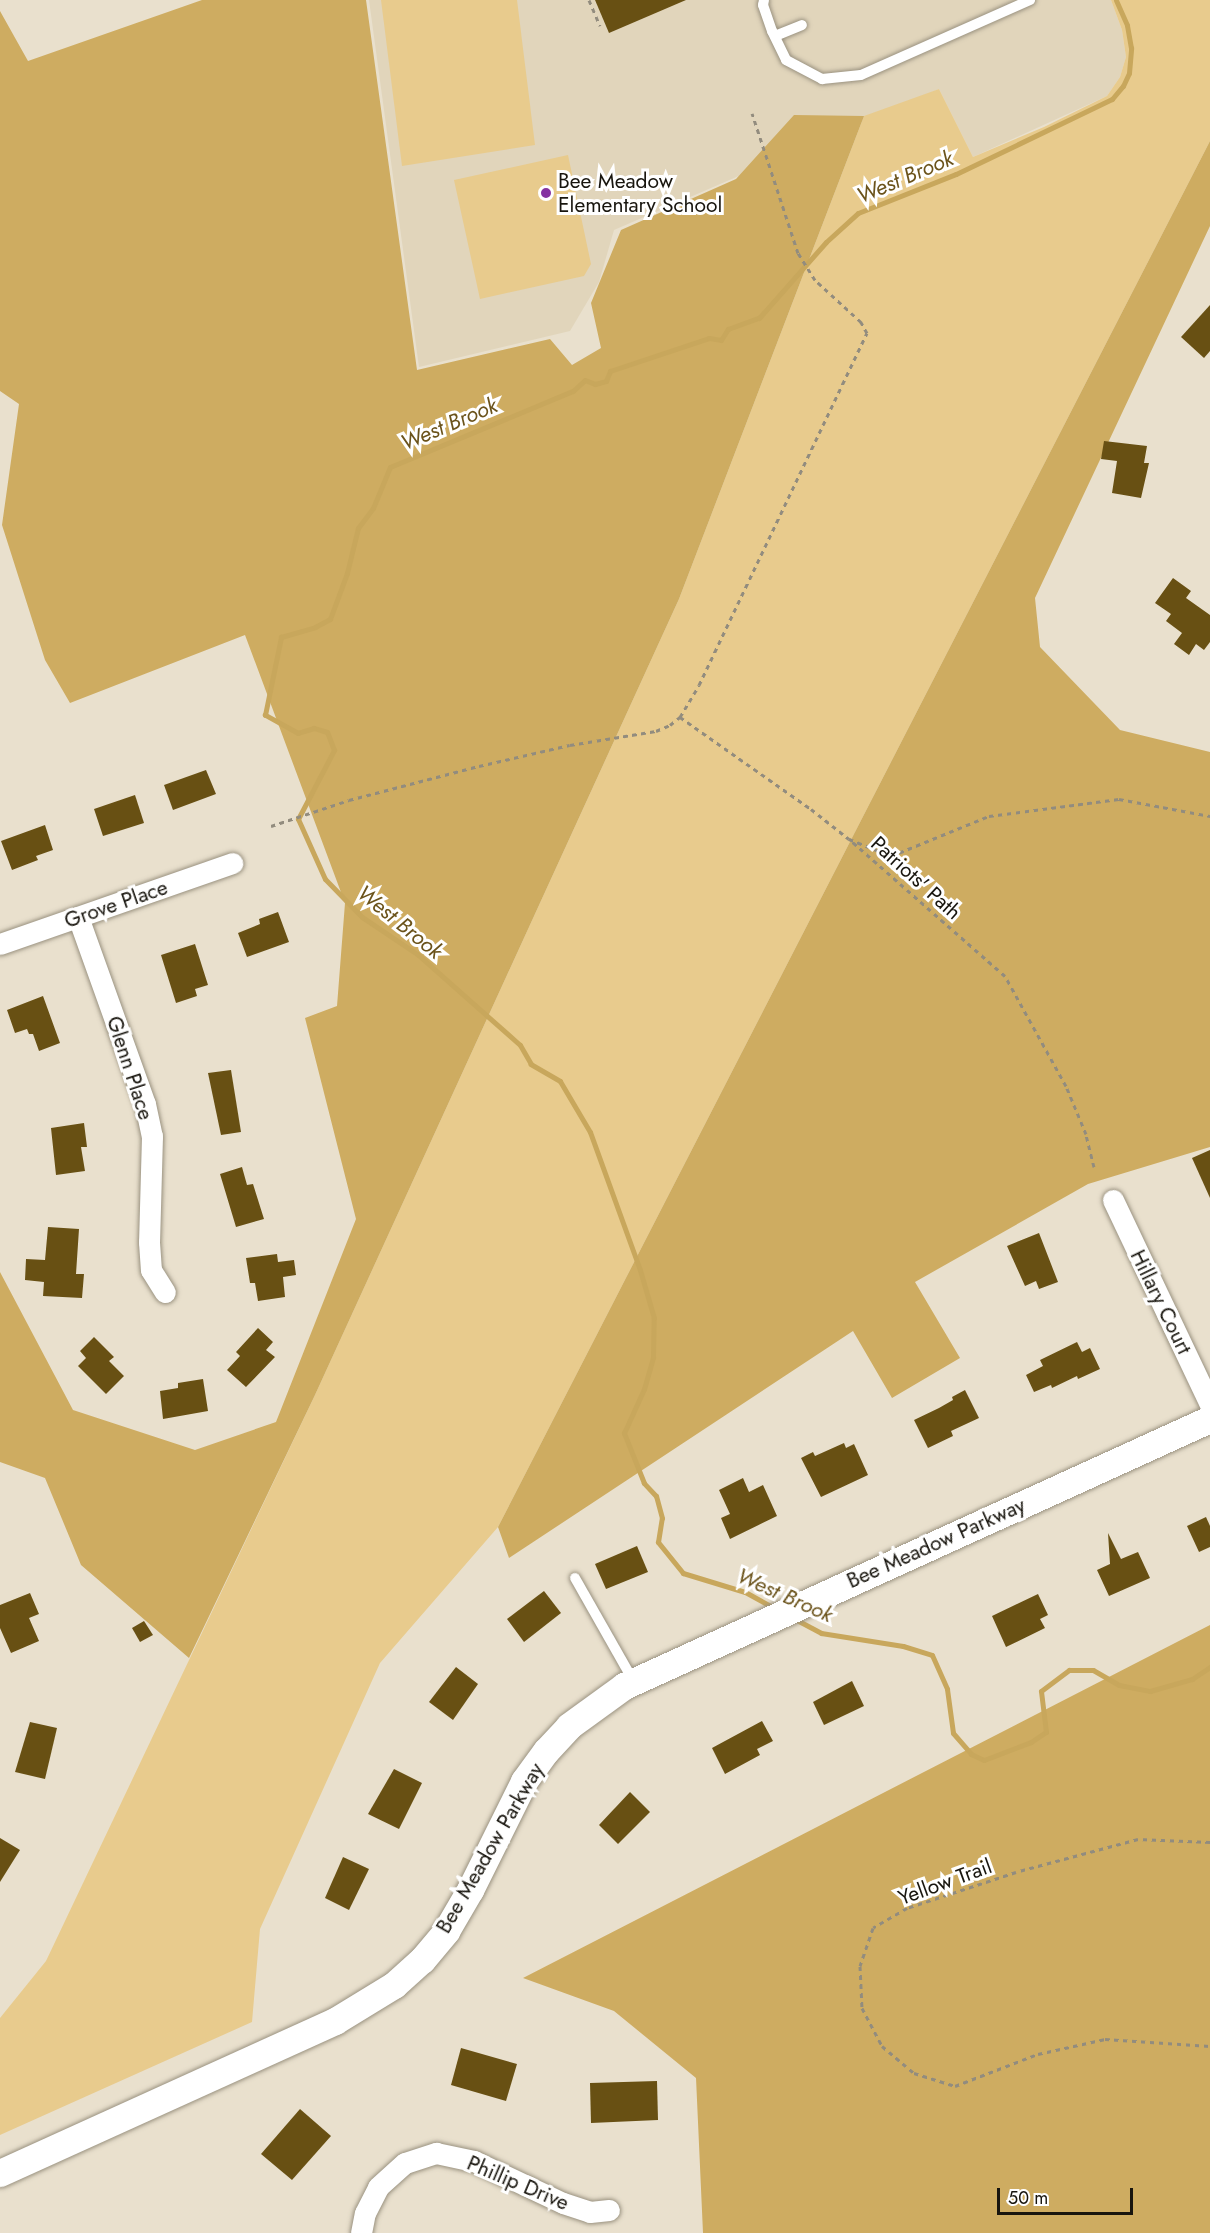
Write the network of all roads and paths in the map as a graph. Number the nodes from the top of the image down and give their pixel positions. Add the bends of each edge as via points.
1 (589, 0) edge
2 (764, 0) edge
3 (1030, 0) edge
4 (802, 25) dead end
5 (600, 26) dead end
6 (775, 36) junction
7 (752, 114) dead end
8 (680, 717) junction
9 (1210, 816) edge
10 (271, 826) dead end
11 (849, 839) junction
12 (232, 863) dead end
13 (78, 917) junction
14 (0, 944) edge
15 (1094, 1167) dead end
16 (1113, 1200) dead end
17 (165, 1292) dead end
18 (1210, 1404) edge
19 (1210, 1419) edge
20 (575, 1578) dead end
21 (634, 1682) junction
22 (1210, 1842) edge
23 (1210, 2046) edge
24 (0, 2173) edge
25 (609, 2210) dead end
26 (362, 2233) edge

1 - 5 path
2 - 6 lane
3 - 6 lane via 861,75 822,79 786,60
4 - 6 lane
7 - 8 path via 798,253 815,280 861,322 867,333 699,685
8 - 10 path via 656,731 479,766 349,800
8 - 11 path
9 - 11 path, Patriots' Path via 1119,799 989,816 891,856
11 - 15 path, Patriots' Path via 1005,976 1066,1086 1086,1134
12 - 13 street, Grove Place
13 - 14 street, Grove Place
13 - 17 street, Glenn Place via 147,1114 152,1136 151,1270
16 - 18 street, Hillary Court
19 - 21 street, Bee Meadow Parkway
20 - 21 lane
21 - 24 street, Bee Meadow Parkway via 596,1704 546,1751 524,1781 446,1931 394,1985 335,2021
22 - 23 path, Yellow Trail via 1138,1839 1016,1872 907,1908 873,1928 860,1966 862,2008 882,2046 914,2073 955,2086 1038,2054 1105,2040
25 - 26 street, Phillip Drive via 590,2212 474,2161 436,2153 405,2163 378,2187 365,2213

